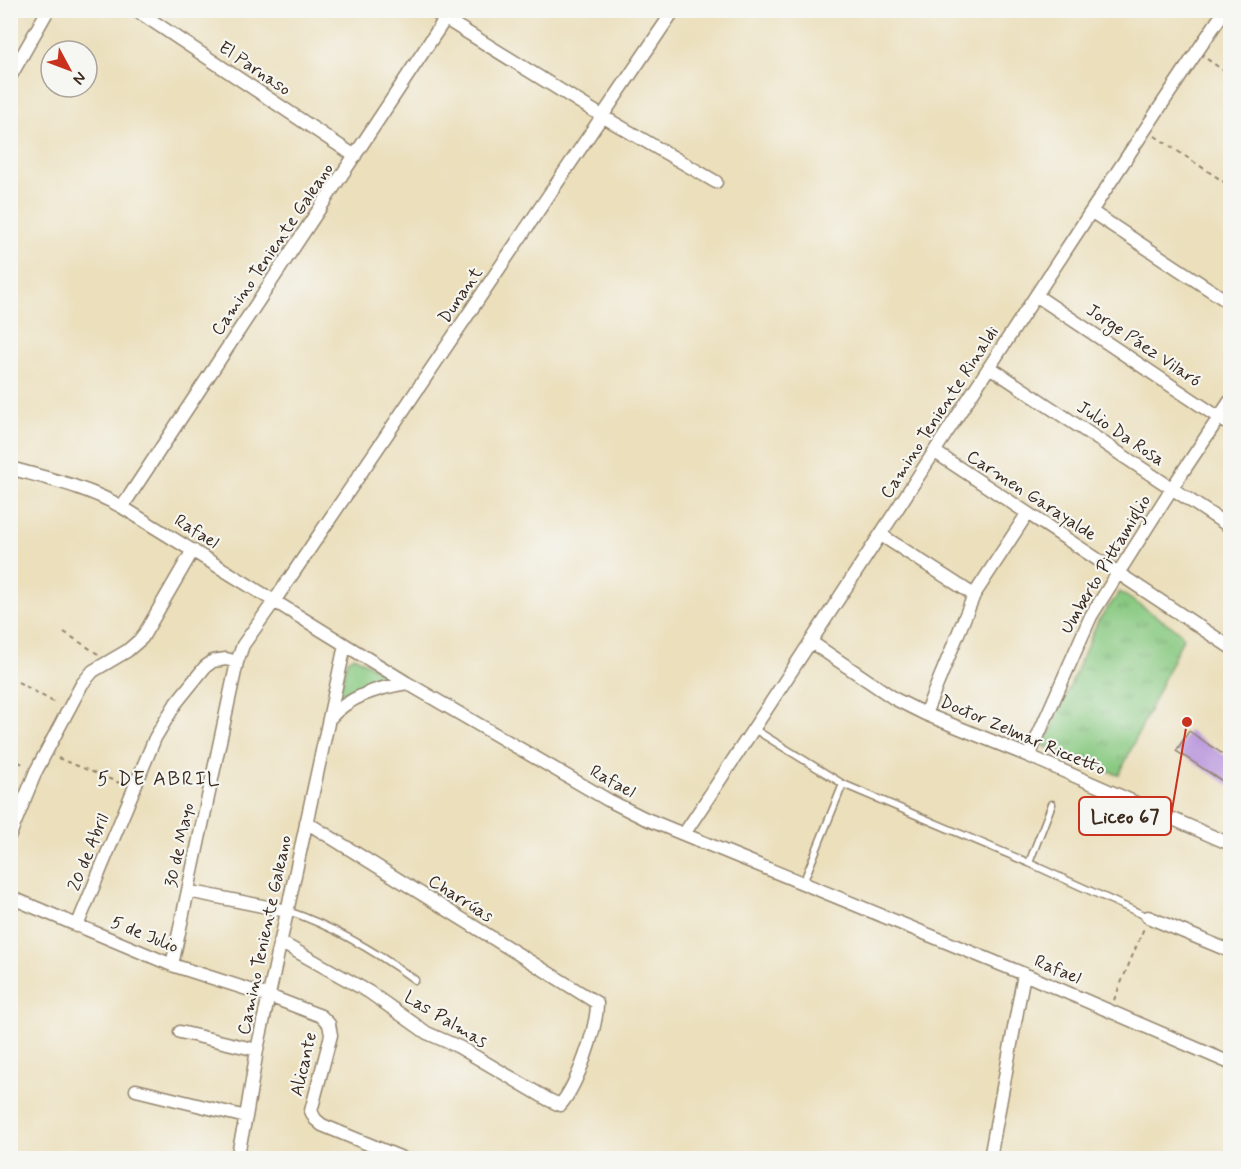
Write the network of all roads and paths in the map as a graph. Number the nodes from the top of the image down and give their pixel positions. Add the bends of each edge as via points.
1 (48, 10) edge
2 (136, 10) edge
3 (431, 10) edge
4 (674, 10) edge
5 (1225, 10) edge
6 (448, 15) edge
7 (1197, 52) junction
8 (1230, 75) edge
9 (10, 77) edge
10 (602, 116) junction
11 (1145, 129) junction
12 (355, 156) junction
13 (716, 182) dead end
14 (1230, 186) edge
15 (1092, 212) junction
16 (1037, 296) junction
17 (1230, 303) edge
18 (991, 368) junction
19 (1230, 400) edge
20 (1219, 418) junction
21 (1230, 425) edge
22 (935, 452) junction
23 (10, 468) edge
24 (1172, 488) junction
25 (122, 507) junction
26 (1027, 513) junction
27 (1230, 527) edge
28 (881, 535) junction
29 (193, 550) junction
30 (1118, 573) junction
31 (974, 595) junction
32 (275, 600) junction
33 (64, 632) dead end
34 (811, 642) junction
35 (345, 645) junction
36 (1230, 646) edge
37 (108, 661) junction
38 (237, 662) junction
39 (18, 682) dead end
40 (407, 683) junction
41 (69, 705) junction
42 (925, 714) junction
43 (328, 720) junction
44 (754, 729) junction
45 (45, 753) junction
46 (1029, 756) junction
47 (10, 758) edge
48 (36, 771) junction
49 (843, 784) junction
50 (133, 789) junction
51 (1052, 804) dead end
52 (306, 822) junction
53 (684, 834) junction
54 (10, 835) edge
55 (1230, 844) edge
56 (1029, 863) junction
57 (803, 883) junction
58 (188, 891) junction
59 (10, 897) edge
60 (287, 911) junction
61 (1148, 917) junction
62 (77, 926) junction
63 (280, 942) junction
64 (1230, 951) edge
65 (172, 965) junction
66 (1024, 975) junction
67 (416, 980) dead end
68 (269, 996) junction
69 (1110, 1011) junction
70 (180, 1032) dead end
71 (257, 1050) junction
72 (1230, 1063) edge
73 (136, 1090) dead end
74 (563, 1102) joint
75 (246, 1117) junction
76 (381, 1154) edge
77 (237, 1158) edge
78 (402, 1158) edge
79 (990, 1158) edge

1 - 9 street
2 - 12 street, El Parnaso
3 - 6 street
4 - 10 street, Dunant
5 - 7 street, Camino Teniente Rinaldi
6 - 10 street
6 - 12 street, Camino Teniente Galeano
7 - 8 path
7 - 11 street, Camino Teniente Rinaldi
10 - 13 street
10 - 32 street, Dunant
11 - 14 path
11 - 15 street, Camino Teniente Rinaldi
12 - 25 street, Camino Teniente Galeano
15 - 16 street, Camino Teniente Rinaldi
15 - 17 street
16 - 18 street, Camino Teniente Rinaldi
16 - 20 street, Jorge Páez Vilaró
18 - 22 street, Camino Teniente Rinaldi
18 - 24 street, Julio Da Rosa
19 - 20 street, Umberto Pittamiglio
20 - 21 street, Jorge Páez Vilaró
20 - 24 street, Umberto Pittamiglio
22 - 26 street, Carmen Garayalde
22 - 28 street, Camino Teniente Rinaldi
23 - 25 street, Rafael via 87,490
24 - 27 street, Julio Da Rosa
24 - 30 street, Umberto Pittamiglio
25 - 29 street, Rafael
26 - 30 street, Carmen Garayalde
26 - 31 street
28 - 31 street
28 - 34 street, Camino Teniente Rinaldi
29 - 32 street, Rafael
29 - 37 street via 142,638
30 - 36 street, Carmen Garayalde
30 - 46 street, Umberto Pittamiglio via 1091,616
31 - 42 street
32 - 35 street, Rafael
32 - 38 street, 30 de Mayo via 243,645
33 - 37 path
34 - 42 street, Doctor Zelmar Riccetto via 895,699
34 - 44 street, Camino Teniente Rinaldi
35 - 40 street, Rafael
35 - 43 street, Camino Teniente Galeano
37 - 41 street via 93,671
38 - 50 street, 20 de Abril via 217,659 205,667 165,720
38 - 58 street, 30 de Mayo
39 - 41 path via 53,703
40 - 43 street via 386,686 348,702
40 - 53 street, Rafael via 608,800
41 - 45 street
42 - 46 street, Doctor Zelmar Riccetto
43 - 52 street, Camino Teniente Galeano
44 - 49 lane
44 - 53 street, Camino Teniente Rinaldi
45 - 48 street
45 - 50 path
46 - 55 street, Doctor Zelmar Riccetto
47 - 48 path
48 - 54 street
49 - 56 lane
49 - 57 lane
50 - 62 street, 20 de Abril
51 - 56 lane
52 - 60 street, Camino Teniente Galeano
52 - 74 street, Charrúas via 597,1004 586,1053
53 - 57 street, Rafael
56 - 61 lane
57 - 66 street, Rafael
58 - 60 street
58 - 65 street, 30 de Mayo
59 - 62 street, 5 de Julio
60 - 63 street, Camino Teniente Galeano
60 - 67 lane via 344,934
61 - 64 street
61 - 69 path
62 - 65 street, 5 de Julio
63 - 68 street, Camino Teniente Galeano
63 - 74 street, Las Palmas via 369,992 427,1034 459,1047 549,1100 560,1105
65 - 68 street, 5 de Julio
66 - 69 street, Rafael
66 - 79 street
68 - 71 street, Camino Teniente Galeano
68 - 76 street, Alicante via 321,1016 329,1024 331,1035 311,1111 315,1119
69 - 72 street, Rafael
70 - 71 street
71 - 75 street, Camino Teniente Galeano
73 - 75 street
75 - 77 street, Camino Teniente Galeano
76 - 78 street, Alicante

